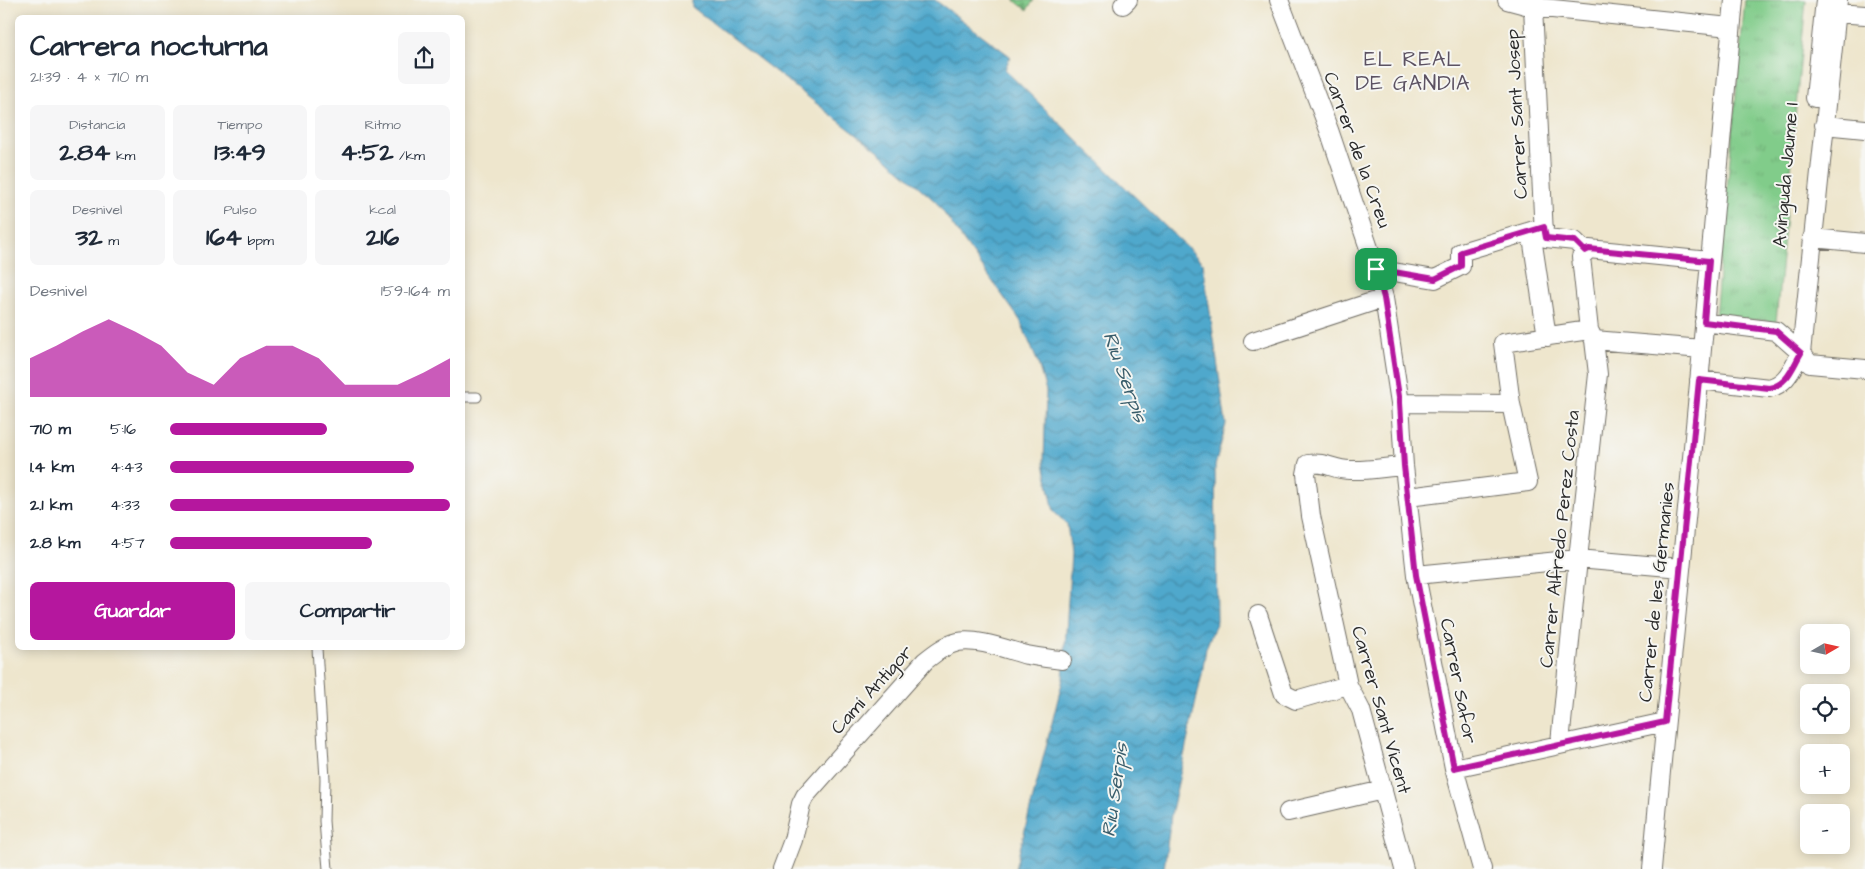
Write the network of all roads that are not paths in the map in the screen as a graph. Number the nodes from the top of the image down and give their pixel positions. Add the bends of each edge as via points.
1 (1279, 0) edge
2 (1507, 0) edge
3 (1734, 0) edge
4 (1825, 0) edge
5 (1534, 4) edge
6 (1837, 7) edge
7 (1865, 16) edge
8 (1730, 27) junction
9 (1824, 126) junction
10 (1865, 129) edge
11 (1538, 229) junction
12 (1812, 238) junction
13 (1865, 243) edge
14 (1585, 251) junction
15 (1709, 261) junction
16 (1376, 269) junction
17 (1384, 298) junction
18 (1704, 322) junction
19 (1592, 335) junction
20 (1546, 337) junction
21 (1254, 341) dead end
22 (1702, 349) junction
23 (1801, 353) junction
24 (1865, 369) edge
25 (1699, 380) junction
26 (465, 397) edge
27 (477, 397) dead end
28 (1400, 403) junction
29 (1511, 404) junction
30 (1404, 466) junction
31 (1408, 497) junction
32 (1578, 559) junction
33 (1681, 568) junction
34 (1416, 575) junction
35 (1258, 615) dead end
36 (317, 650) edge
37 (1062, 660) dead end
38 (1348, 685) junction
39 (1665, 722) junction
40 (1560, 743) junction
41 (1454, 768) junction
42 (1383, 790) junction
43 (1288, 812) dead end
44 (328, 869) edge
45 (782, 869) edge
46 (1404, 869) edge
47 (1482, 869) edge
48 (1652, 869) edge

1 - 16 street, Carrer de la Creu via 1329,130
2 - 5 street
3 - 8 street, Carrer de les Germanies
4 - 23 street, Avinguda Jaume I via 1793,332
5 - 8 street
5 - 11 street, Carrer Sant Josep
6 - 7 street
6 - 9 street, Avinguda Jaume I
8 - 15 street, Carrer de les Germanies
9 - 10 street
9 - 12 street, Avinguda Jaume I
11 - 14 street via 1546,238 1575,241
11 - 16 street via 1461,252 1461,266 1435,279
11 - 20 street, Carrer Sant Josep
12 - 13 street
12 - 23 street, Avinguda Jaume I
14 - 15 street
14 - 19 street, Carrer Alfredo Perez Costa via 1581,257
15 - 18 street, Carrer de les Germanies
16 - 17 street, Carrer de la Creu
17 - 21 street
17 - 28 street, Carrer de la Creu
18 - 22 street, Carrer de les Germanies
18 - 23 street via 1776,331
19 - 20 street
19 - 22 street
19 - 32 street, Carrer Alfredo Perez Costa via 1598,374
20 - 29 street via 1503,343
22 - 25 street, Carrer de les Germanies
23 - 24 street via 1810,364
23 - 25 street, Avinguda Jaume I via 1784,382 1769,388
25 - 33 street, Carrer de les Germanies
26 - 27 lane
28 - 29 street
28 - 30 street, Carrer de la Creu
29 - 31 street via 1528,482
30 - 31 street, Carrer de la Creu
30 - 38 street, Carrer Sant Vicent via 1350,470 1326,463 1308,464 1306,474 1311,516
31 - 34 street, Carrer Safor
32 - 33 street
32 - 34 street
32 - 40 street, Carrer Alfredo Perez Costa
33 - 39 street, Carrer de les Germanies
34 - 41 street, Carrer Safor
35 - 38 street via 1284,694 1296,700
36 - 44 lane
37 - 45 street, Camí Antigor via 965,641 935,653 805,796
38 - 42 street, Carrer Sant Vicent via 1361,710
39 - 40 street
39 - 48 street, Carrer de les Germanies
40 - 41 street
41 - 47 street, Carrer Safor
42 - 43 street
42 - 46 street, Carrer Sant Vicent

